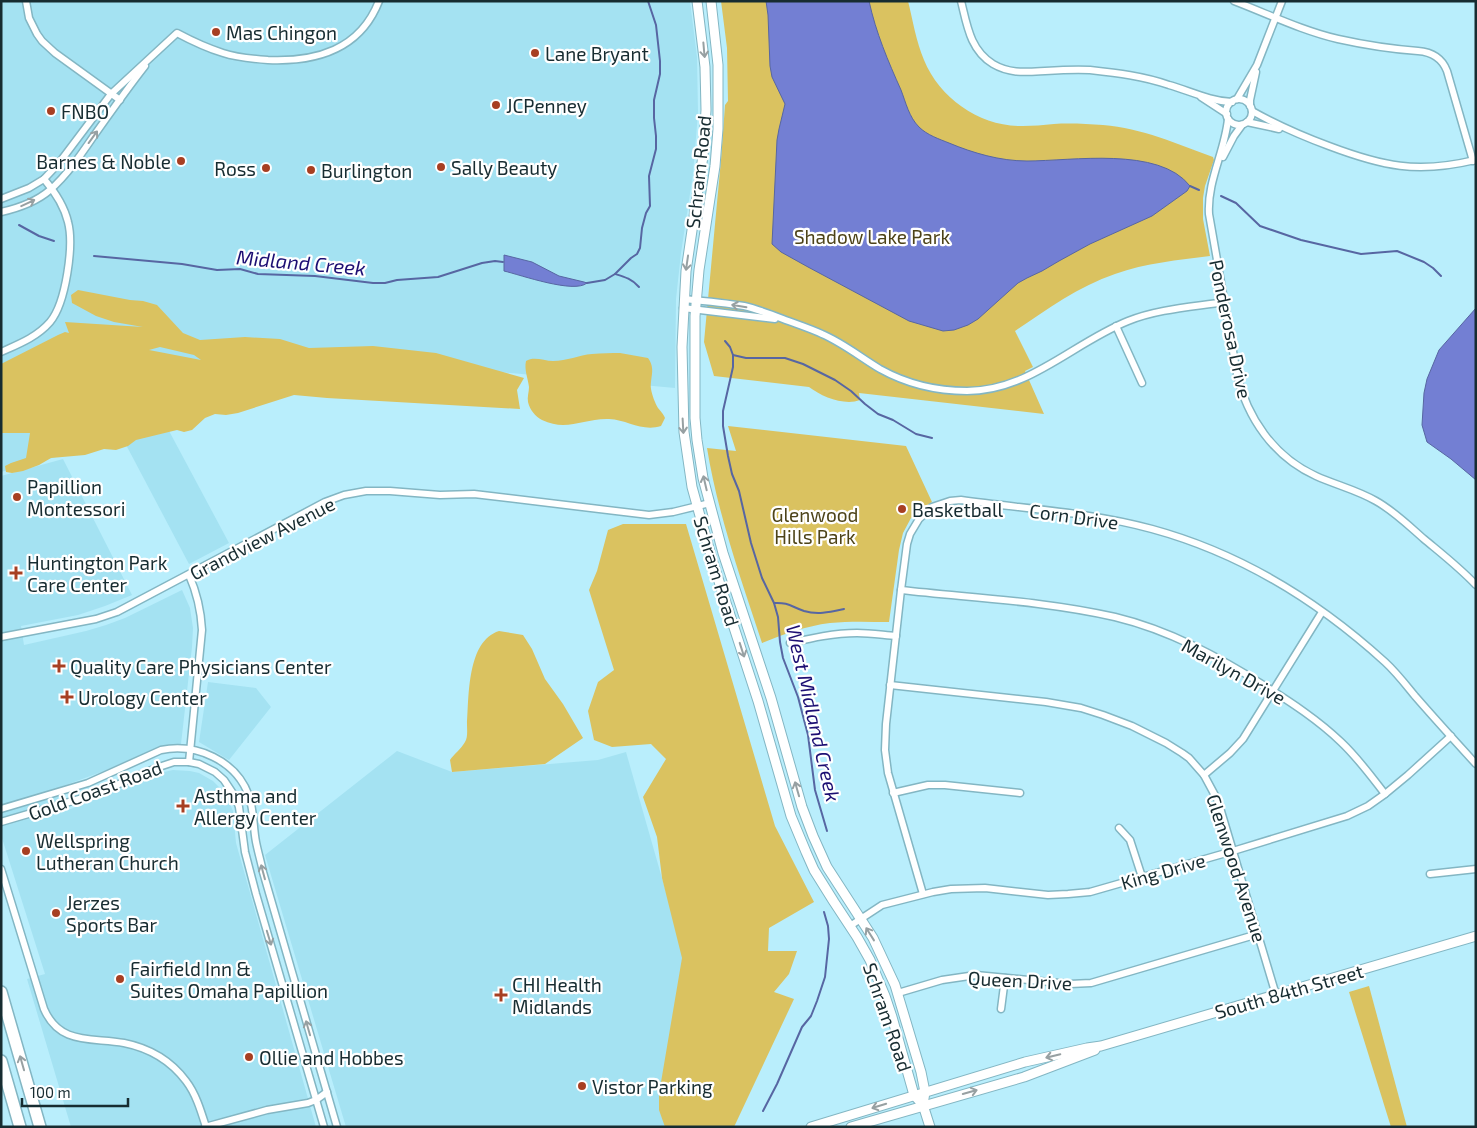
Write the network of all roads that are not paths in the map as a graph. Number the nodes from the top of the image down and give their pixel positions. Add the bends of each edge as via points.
1 (26, 1) edge
2 (379, 1) edge
3 (697, 1) edge
4 (711, 1) edge
5 (961, 1) edge
6 (1234, 1) edge
7 (1282, 1) edge
8 (1276, 18) junction
9 (152, 57) junction
10 (1257, 66) junction
11 (112, 94) junction
12 (1196, 94) junction
13 (120, 100) junction
14 (1234, 101) junction
15 (1251, 109) junction
16 (1227, 116) junction
17 (1244, 123) junction
18 (1292, 132) junction
19 (1474, 160) edge
20 (1217, 167) junction
21 (44, 179) junction
22 (52, 188) junction
23 (1, 199) edge
24 (1, 212) edge
25 (1224, 302) junction
26 (683, 303) junction
27 (696, 305) junction
28 (1116, 326) junction
29 (1, 352) edge
30 (1142, 383) dead end
31 (710, 503) junction
32 (697, 506) junction
33 (189, 575) junction
34 (1476, 585) edge
35 (901, 590) junction
36 (1322, 612) junction
37 (896, 636) junction
38 (1, 637) edge
39 (790, 643) dead end
40 (890, 685) junction
41 (1273, 690) junction
42 (1451, 736) junction
43 (191, 749) junction
44 (189, 762) junction
45 (1476, 764) edge
46 (1204, 775) junction
47 (894, 793) junction
48 (1020, 793) dead end
49 (1385, 794) junction
50 (1, 809) edge
51 (1, 822) edge
52 (1119, 828) dead end
53 (1233, 851) junction
54 (1, 869) edge
55 (1476, 869) edge
56 (1430, 874) dead end
57 (1142, 877) junction
58 (268, 891) junction
59 (256, 894) junction
60 (922, 894) junction
61 (861, 919) junction
62 (850, 926) junction
63 (1258, 934) junction
64 (1476, 936) edge
65 (1004, 978) junction
66 (1, 992) edge
67 (898, 993) junction
68 (1276, 995) junction
69 (1001, 1009) dead end
70 (1101, 1046) junction
71 (1, 1061) edge
72 (327, 1092) junction
73 (926, 1092) junction
74 (914, 1095) junction
75 (316, 1100) junction
76 (330, 1101) junction
77 (924, 1106) junction
78 (20, 1127) edge
79 (40, 1127) edge
80 (205, 1127) edge
81 (324, 1127) edge
82 (337, 1127) edge
83 (811, 1127) edge
84 (851, 1127) edge
85 (930, 1127) edge

1 - 11 street via 29,18 42,42
2 - 9 street via 356,35 317,57 288,60 245,58 215,50 177,33
3 -> 26 main road, Schram Road via 706,110
4 - 27 main road, Schram Road via 718,65 718,129
5 - 12 street via 975,47 991,63 1004,70 1018,73 1079,70 1122,74
6 - 8 street
7 - 8 street
8 - 10 street
8 - 19 street via 1338,39 1423,51 1436,56 1447,71
9 - 11 street
9 - 13 street
10 - 14 street
10 - 15 street
11 - 13 street
11 - 21 street
12 - 14 street
12 - 16 street
22 -> 13 street
14 - 15 street via 1246,102
14 - 16 street via 1228,106
15 - 17 street via 1251,117
15 - 18 street
16 - 17 street via 1233,123
16 - 20 street, Ponderosa Drive
17 - 18 street
17 - 20 street, Ponderosa Drive
18 - 19 street via 1385,164 1428,167
20 - 25 street, Ponderosa Drive via 1208,207
21 - 22 street
21 - 23 street
24 -> 22 street via 15,209
22 - 29 street via 70,227 62,298 56,314 45,328
25 - 28 street via 1155,313
25 - 34 street, Ponderosa Drive via 1241,391 1268,439 1307,472 1378,502
26 - 27 street
26 -> 32 main road, Schram Road via 684,432
27 - 28 street via 786,320 832,338 880,369 906,381 932,388 968,391 993,388 1026,378
31 -> 27 main road, Schram Road via 697,440
28 - 30 street
31 - 32 street, Grandview Avenue
61 -> 31 main road, Schram Road via 827,867 808,822
32 - 33 street, Grandview Avenue via 649,515 474,494 366,492 325,502
32 -> 62 main road, Schram Road via 794,823 814,870
33 - 38 street, Grandview Avenue via 117,612 96,619
33 - 43 street via 202,614
35 - 36 street, Corn Drive via 907,544 913,526 932,508 961,500 1068,513 1161,532 1224,554 1296,592
35 - 37 street, Corn Drive
35 - 41 street, Marilyn Drive via 1115,617 1205,651
36 - 41 street
36 - 42 street, Corn Drive via 1387,664
37 - 39 street via 857,633
37 - 40 street, Corn Drive
40 - 46 street, Glenwood Avenue via 1081,708 1123,722 1166,743 1189,758
40 - 47 street, Corn Drive via 885,750
41 - 46 street via 1243,738
41 - 49 street, Marilyn Drive via 1312,716 1340,741
42 - 45 street, Corn Drive
42 - 49 street, King Drive
43 - 44 street
43 - 50 street, Gold Coast Road via 161,750 88,783
58 -> 43 street via 249,798 241,780 219,760
44 - 51 street, Gold Coast Road via 158,766 93,795
44 - 59 street via 216,772 236,798
46 - 53 street, Glenwood Avenue via 1218,801
47 - 48 street via 928,785 945,785
47 - 60 street, Corn Drive
49 - 53 street, King Drive via 1346,816
52 - 57 street via 1130,840
53 - 57 street, King Drive
53 - 63 street, Glenwood Avenue
54 - 80 street via 44,1009 53,1024 73,1037 124,1043 151,1052 171,1065 187,1082
55 - 56 street
57 - 60 street, King Drive via 1090,892 1068,894 1039,895 976,887
58 - 59 street
72 -> 58 street
59 -> 75 street
60 - 61 street, King Drive via 882,905
61 - 62 street, King Drive
67 -> 61 main road, Schram Road via 882,955
62 - 74 main road, Schram Road via 870,960 885,996
63 - 65 street, Queen Drive via 1091,983
63 - 68 street, Glenwood Avenue
64 - 68 main road, South 84th Street
65 - 67 street, Queen Drive via 963,976
65 - 69 street
79 -> 66 highway
67 - 73 main road, Schram Road
68 - 70 main road, South 84th Street
70 -> 73 main road, South 84th Street via 1025,1062
77 -> 70 main road, South 84th Street via 1024,1077
71 - 78 highway
72 - 75 street
72 - 76 street
73 - 74 main road, South 84th Street
73 - 77 main road, Schram Road
74 - 77 main road, Schram Road
74 -> 83 main road, South 84th Street
75 - 76 street
75 - 80 street
75 - 81 street
76 - 82 street
77 - 84 main road, South 84th Street
77 - 85 main road, Schram Road

